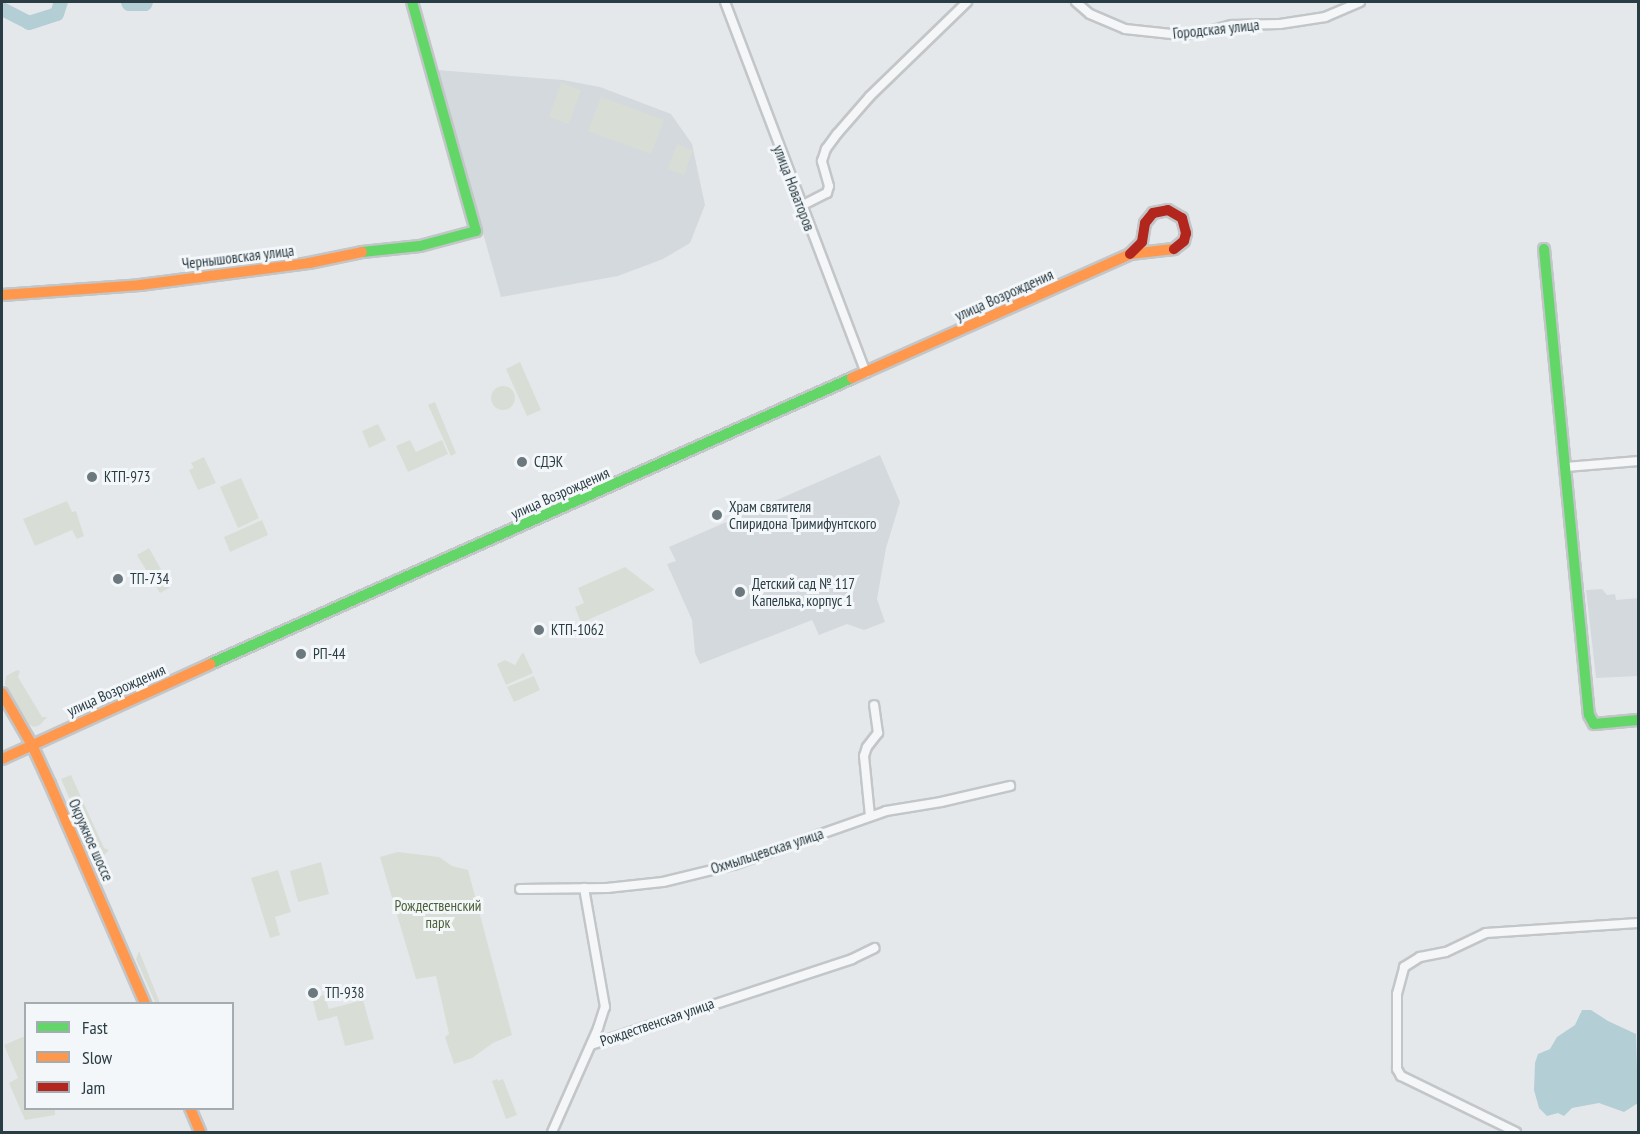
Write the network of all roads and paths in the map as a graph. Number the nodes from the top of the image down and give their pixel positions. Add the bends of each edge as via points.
1 (412, 2) edge
2 (725, 2) edge
3 (967, 2) edge
4 (1076, 2) edge
5 (1360, 2) edge
6 (801, 206) junction
7 (1544, 249) dead end
8 (1130, 254) junction
9 (2, 295) edge
10 (866, 373) junction
11 (1638, 461) edge
12 (1567, 467) junction
13 (2, 693) edge
14 (874, 705) dead end
15 (1638, 720) edge
16 (32, 745) junction
17 (2, 759) edge
18 (1010, 786) dead end
19 (870, 816) junction
20 (584, 888) junction
21 (520, 889) dead end
22 (1638, 923) edge
23 (874, 948) dead end
24 (144, 1002) edge
25 (591, 1045) junction
26 (191, 1110) edge
27 (200, 1132) edge
28 (552, 1132) edge
29 (1516, 1132) edge

1 - 9 street, Чернышовская улица via 476,231 420,246 366,251 309,263 140,285
2 - 6 street, улица Новаторов
3 - 6 street via 870,96 837,134 822,161 830,186 827,193
4 - 5 street, Городская улица via 1090,14 1125,29 1193,35 1232,25 1280,24 1325,17
6 - 10 street, улица Новаторов
7 - 12 street
8 - 8 street, улица Возрождения via 1175,249 1186,233 1182,218 1168,210 1153,213 1145,223 1142,242
8 - 10 street, улица Возрождения
10 - 16 street, улица Возрождения
11 - 12 street
12 - 15 street via 1589,715 1594,724
13 - 16 street, Окружное шоссе
14 - 19 street via 878,733 864,756
16 - 17 street, улица Возрождения
16 - 24 street, Окружное шоссе
18 - 19 street, Охмыльцевская улица
19 - 20 street, Охмыльцевская улица via 733,865 639,885
20 - 21 street, Охмыльцевская улица
20 - 25 street, Рождественская улица via 605,1007
22 - 29 street via 1486,933 1446,952 1420,957 1404,967 1397,994 1397,1069 1401,1076
23 - 25 street, Рождественская улица via 852,959
25 - 28 street
26 - 27 street

